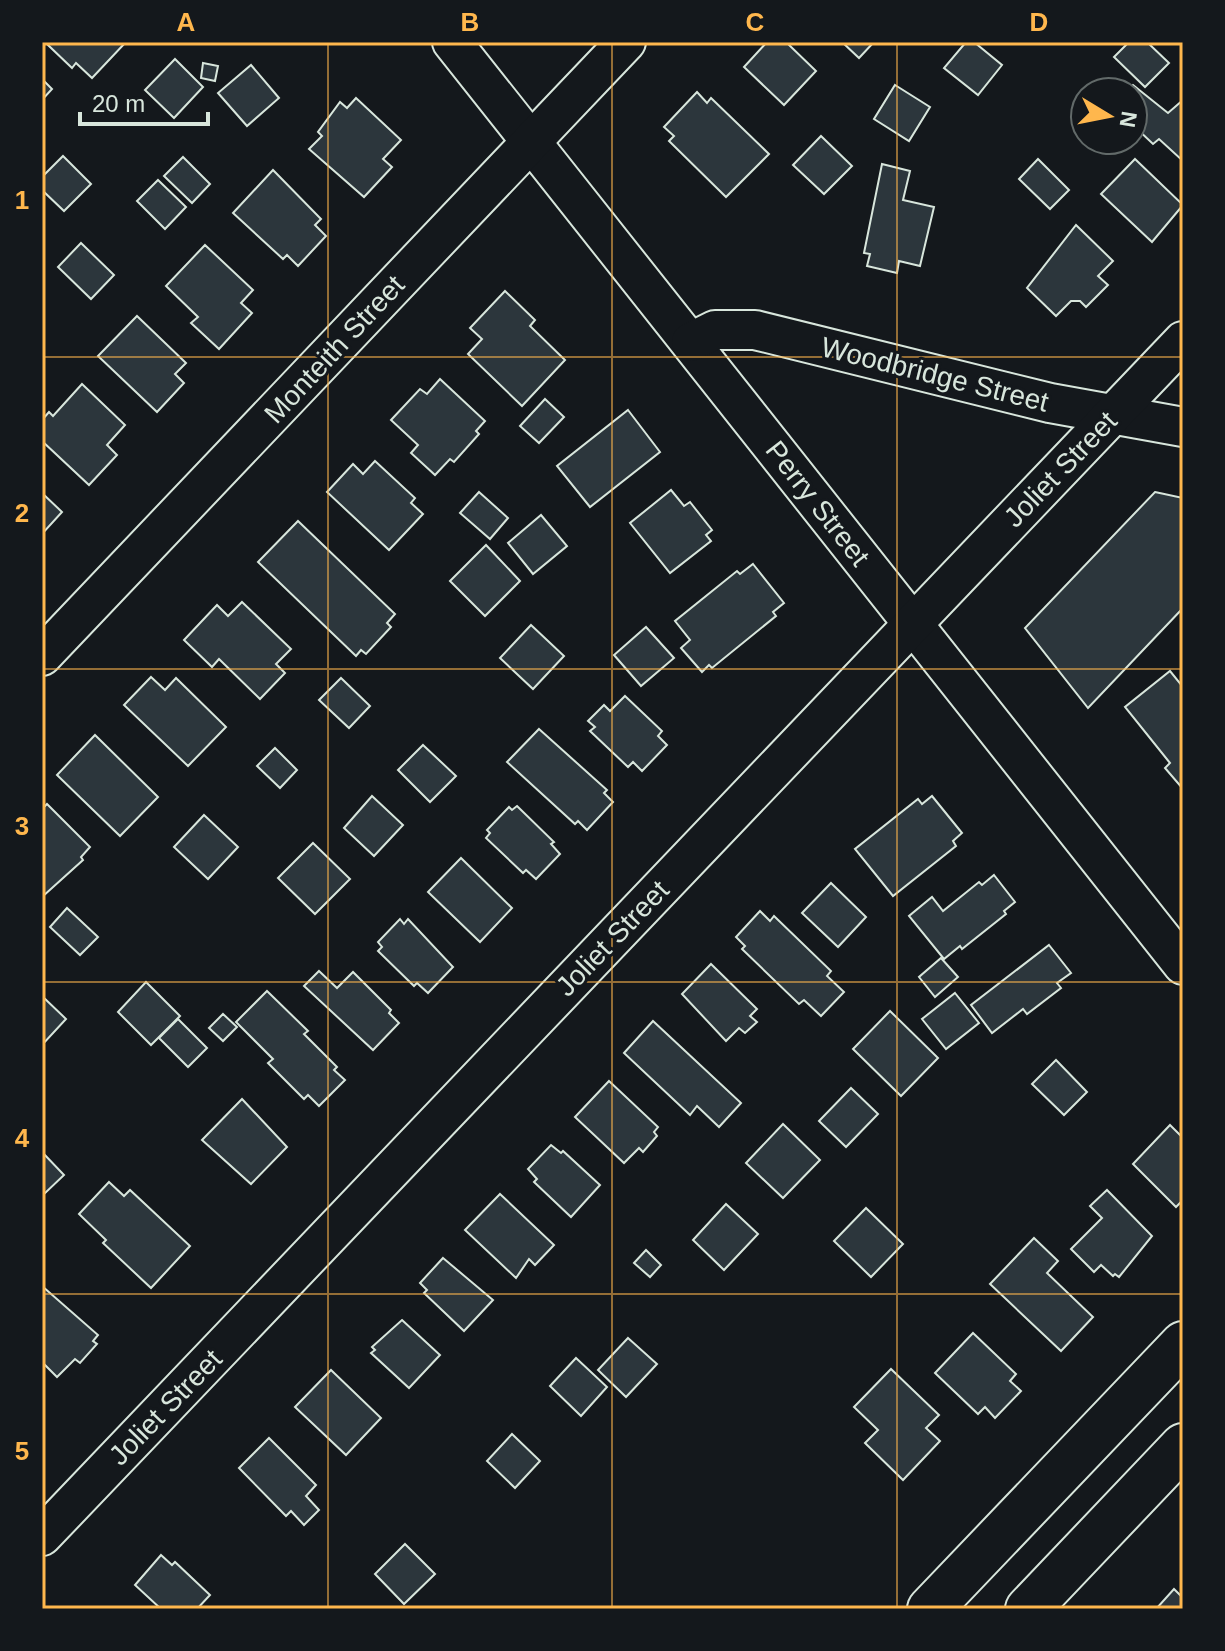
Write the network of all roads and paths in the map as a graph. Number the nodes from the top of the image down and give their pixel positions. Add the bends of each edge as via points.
1 (452, 42) edge
2 (626, 42) edge
3 (530, 143) junction
4 (1183, 341) edge
5 (691, 342) junction
6 (1112, 415) junction
7 (1183, 427) edge
8 (912, 624) junction
9 (42, 656) edge
10 (1183, 965) edge
11 (1183, 1344) edge
12 (1183, 1446) edge
13 (42, 1536) edge
14 (930, 1609) edge
15 (1028, 1609) edge

1 - 3 street, Perry Street
2 - 3 street, Monteith Street
3 - 5 street, Perry Street
3 - 9 street, Monteith Street
4 - 6 street, Joliet Street
5 - 6 street, Woodbridge Street via 715,330 755,330
5 - 8 street, Perry Street
6 - 7 street, Woodbridge Street
6 - 8 street, Joliet Street
8 - 10 street, Perry Street
8 - 13 street, Joliet Street
11 - 14 street
12 - 15 street

